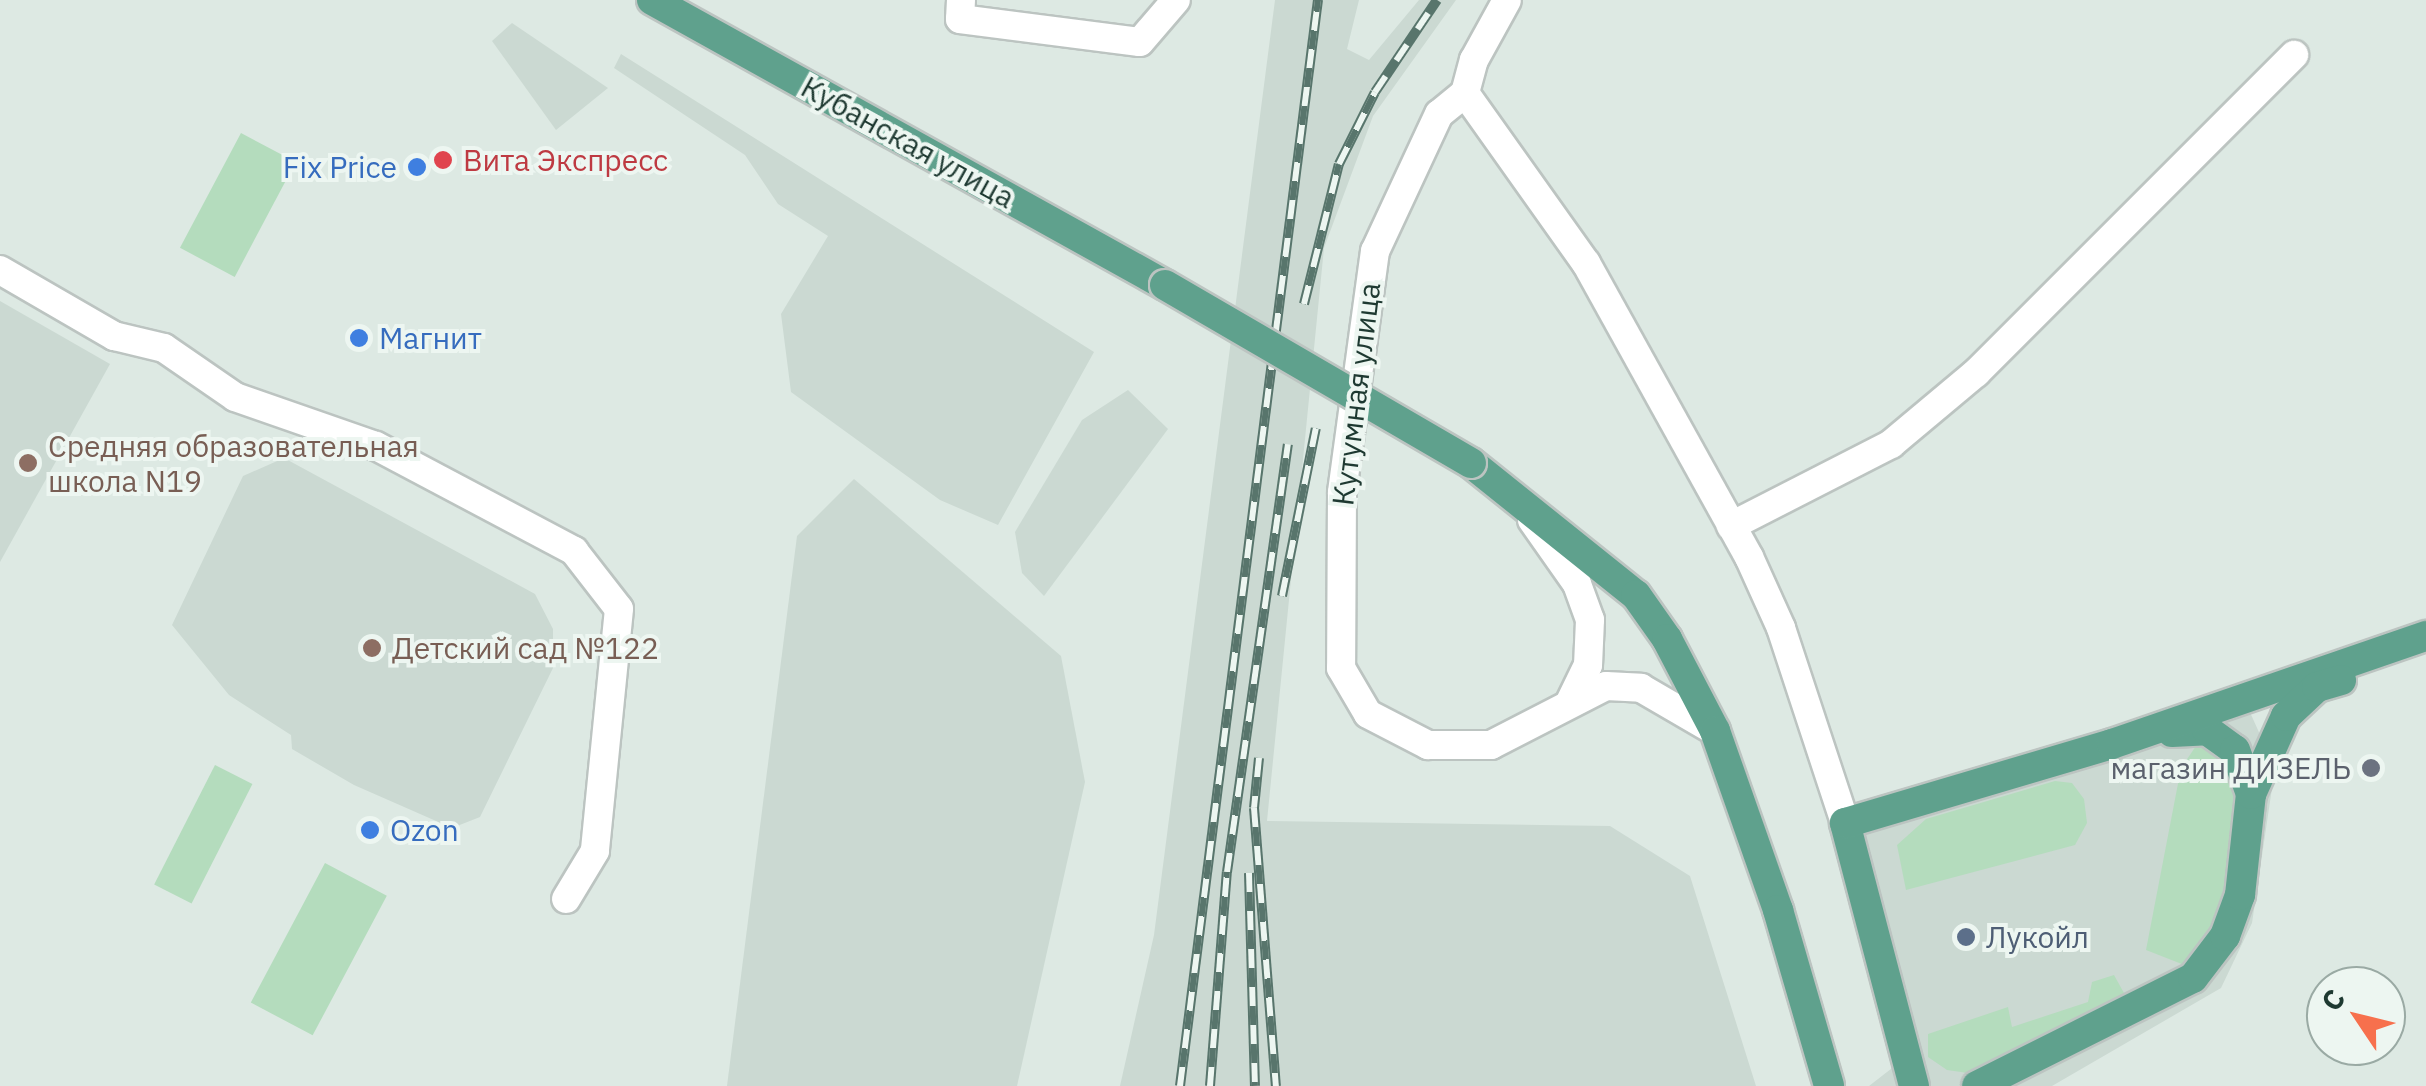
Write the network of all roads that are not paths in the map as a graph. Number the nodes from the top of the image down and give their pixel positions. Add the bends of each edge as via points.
1 (652, 0) edge
2 (961, 0) edge
3 (1176, 0) edge
4 (1507, 0) edge
5 (2294, 55) dead end
6 (1465, 93) junction
7 (0, 270) edge
8 (1514, 494) junction
9 (1731, 526) junction
10 (2426, 636) edge
11 (2426, 654) edge
12 (1569, 704) junction
13 (1715, 731) junction
14 (2112, 744) junction
15 (2251, 794) junction
16 (1845, 823) junction
17 (566, 899) dead end
18 (1829, 1086) edge
19 (1914, 1086) edge
20 (1977, 1086) edge

1 - 8 main road, Кубанская улица, bridge via 1165,285
2 - 3 street via 960,19 1140,42
4 - 6 street via 1474,60
5 - 9 street via 1976,372 1891,444
6 - 9 street via 1586,264
6 - 12 street, Кутумная улица via 1439,114 1375,251 1337,567 1341,668 1368,714 1428,745 1476,746 1548,720
7 - 17 street via 114,336 178,356 235,397 376,446 574,551 618,609 595,851
8 - 12 street via 1578,584 1590,620 1588,665
8 - 13 main road, Кубанская улица via 1636,595
9 - 16 street via 1782,628
10 - 14 main road
11 - 15 main road via 2317,688 2286,716
12 - 13 street via 1606,686 1641,688
13 - 18 main road, Кубанская улица via 1778,910
14 - 15 main road via 2131,747 2175,732 2207,730 2235,750
14 - 16 main road
15 - 20 main road via 2240,895 2225,936 2193,978
16 - 19 main road

